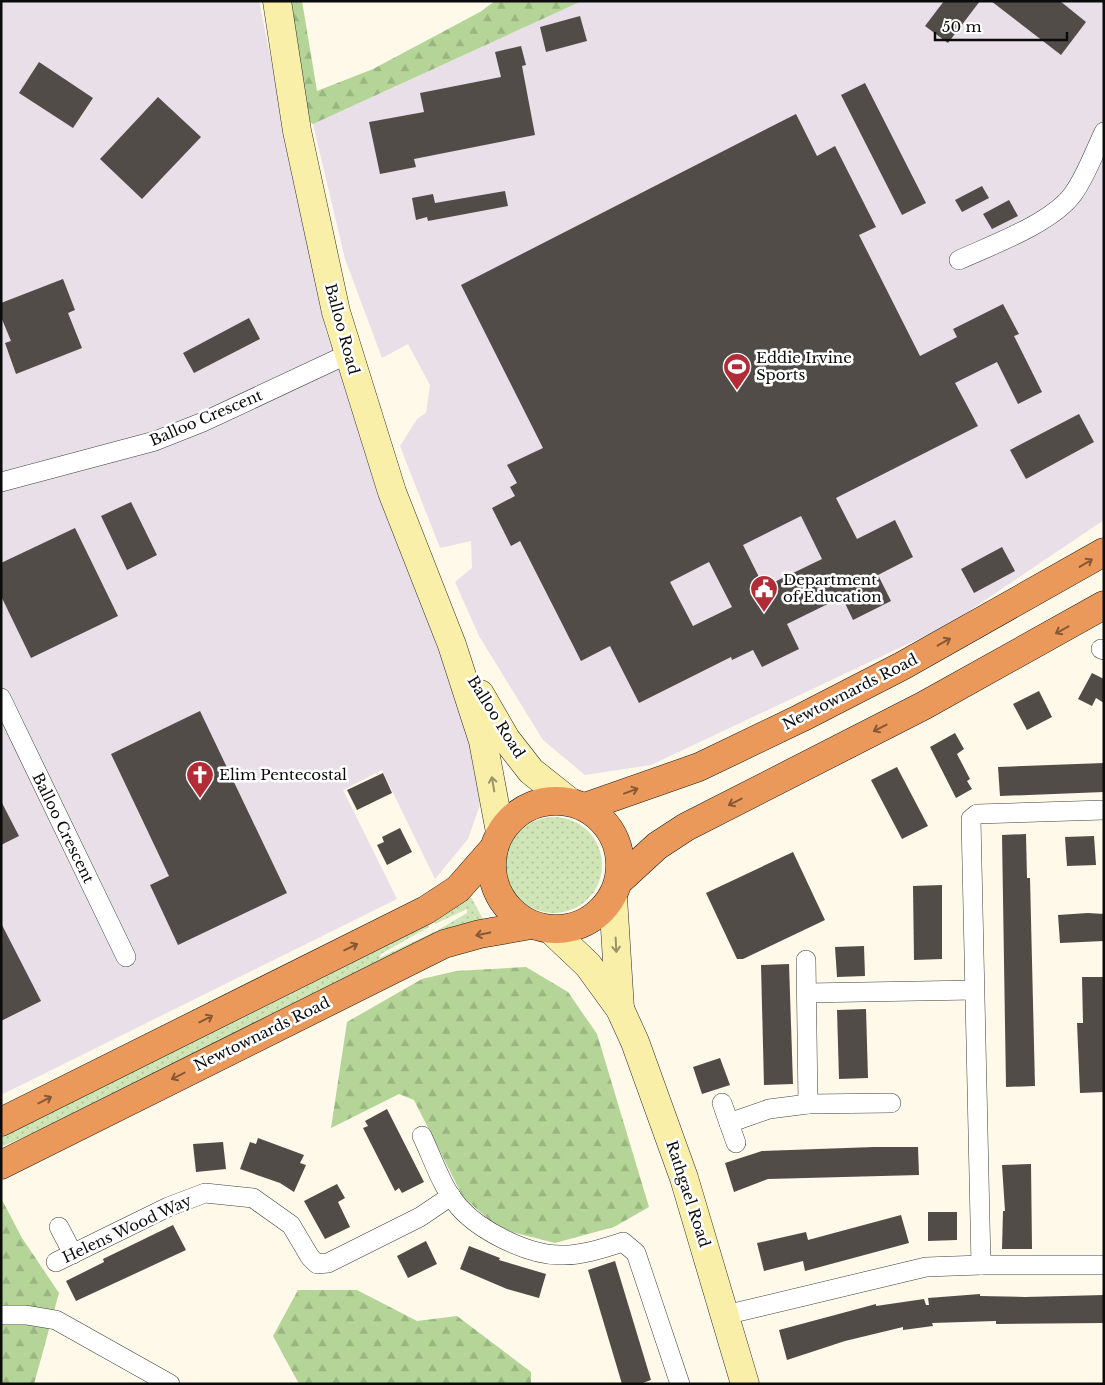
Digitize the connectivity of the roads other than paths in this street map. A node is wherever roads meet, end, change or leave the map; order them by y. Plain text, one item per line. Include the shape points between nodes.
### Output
1 (278, 1) edge
2 (1104, 132) edge
3 (960, 260) dead end
4 (348, 354) junction
5 (1, 482) edge
6 (1104, 552) edge
7 (1104, 605) edge
8 (452, 645) junction
9 (1, 698) edge
10 (578, 805) junction
11 (1104, 810) edge
12 (497, 840) junction
13 (616, 889) junction
14 (541, 928) junction
15 (126, 957) dead end
16 (806, 960) dead end
17 (974, 990) junction
18 (807, 994) junction
19 (620, 1009) junction
20 (892, 1103) dead end
21 (722, 1104) dead end
22 (808, 1104) junction
23 (1, 1122) edge
24 (729, 1123) junction
25 (422, 1136) dead end
26 (736, 1143) dead end
27 (31, 1150) junction
28 (1, 1159) edge
29 (1, 1165) edge
30 (451, 1196) junction
31 (59, 1227) dead end
32 (73, 1254) junction
33 (56, 1262) dead end
34 (981, 1265) junction
35 (1104, 1266) edge
36 (1, 1315) edge
37 (725, 1315) junction
38 (170, 1384) edge
39 (680, 1384) edge
40 (745, 1384) edge

1 - 4 street, Balloo Road via 297,131
2 - 3 street via 1072,196 1056,211
4 - 5 street, Balloo Crescent via 155,441
4 - 8 street, Balloo Road via 392,492
10 -> 6 highway, Newtownards Road via 699,767 902,666
7 -> 13 highway via 923,706 686,827 657,846
8 - 10 street, Balloo Road via 506,739 531,771
12 -> 8 street, Balloo Road via 483,741
9 - 15 street, Balloo Crescent
10 - 12 highway via 555,800 524,809 510,819
10 - 13 highway via 602,820 615,838 621,859
11 - 17 street via 977,814 971,819
12 - 14 highway via 491,866 494,885 502,902 515,915
23 -> 12 highway via 426,910 458,888
13 - 14 highway via 603,910 590,920 571,928
13 -> 19 street, Rathgael Road
14 - 19 street, Rathgael Road via 588,965
14 -> 27 highway, Newtownards Road via 480,934 444,944
16 - 18 street
17 - 18 street
17 - 34 street
18 - 22 street
19 - 37 street, Rathgael Road via 649,1077 684,1178
20 - 22 street
21 - 24 street
22 - 24 street via 769,1109
24 - 26 street
25 - 30 street
27 - 28 highway
27 - 29 highway, Newtownards Road
30 - 32 street, Helens Wood Way via 420,1217 328,1263 317,1264 290,1225 253,1198 205,1193 168,1207
30 - 39 street via 460,1208 497,1236 530,1250 560,1255 623,1242 636,1253
31 - 32 street
32 - 33 street, Helens Wood Way
34 - 35 street
34 - 37 street via 926,1267
36 - 38 street via 56,1320
37 - 40 street, Rathgael Road

